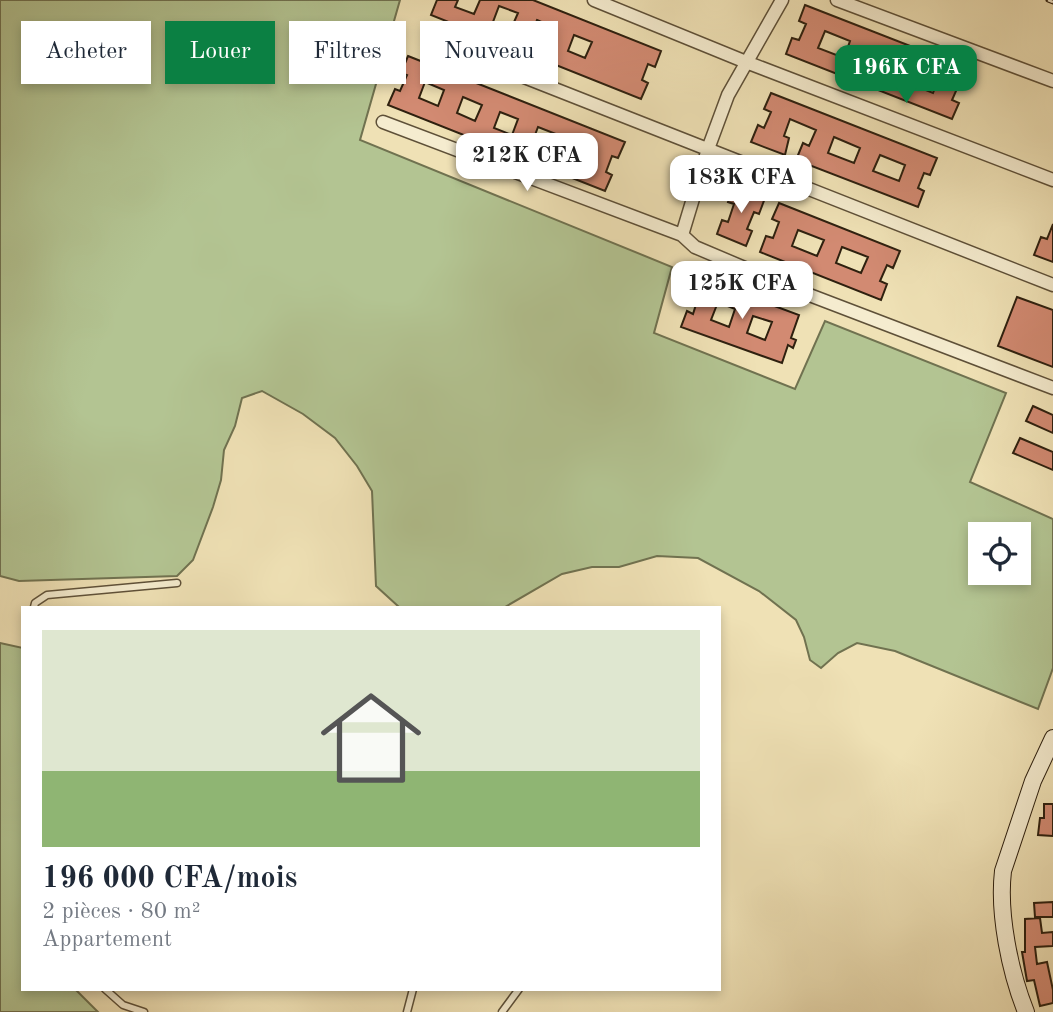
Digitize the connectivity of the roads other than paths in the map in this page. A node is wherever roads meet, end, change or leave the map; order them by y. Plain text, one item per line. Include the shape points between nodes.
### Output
1 (594, 0) edge
2 (782, 0) edge
3 (837, 0) edge
4 (746, 62) junction
5 (1053, 81) edge
6 (542, 84) edge
7 (383, 122) dead end
8 (708, 149) junction
9 (1053, 180) edge
10 (682, 235) junction
11 (1053, 285) edge
12 (1053, 388) edge
13 (177, 583) dead end
14 (34, 606) edge
15 (1053, 738) edge
16 (107, 991) edge
17 (412, 991) edge
18 (518, 991) edge
19 (144, 1012) edge
20 (407, 1012) edge
21 (502, 1012) edge
22 (1026, 1012) edge

1 - 4 street
2 - 4 street
3 - 5 street
4 - 8 street
4 - 9 street
6 - 8 street
7 - 10 street
8 - 10 street
8 - 11 street
10 - 12 street via 695,247 799,291
13 - 14 lane via 47,595
15 - 22 main road via 1032,781 1001,881 1008,946
16 - 19 lane via 123,1005
17 - 20 lane
18 - 21 lane

